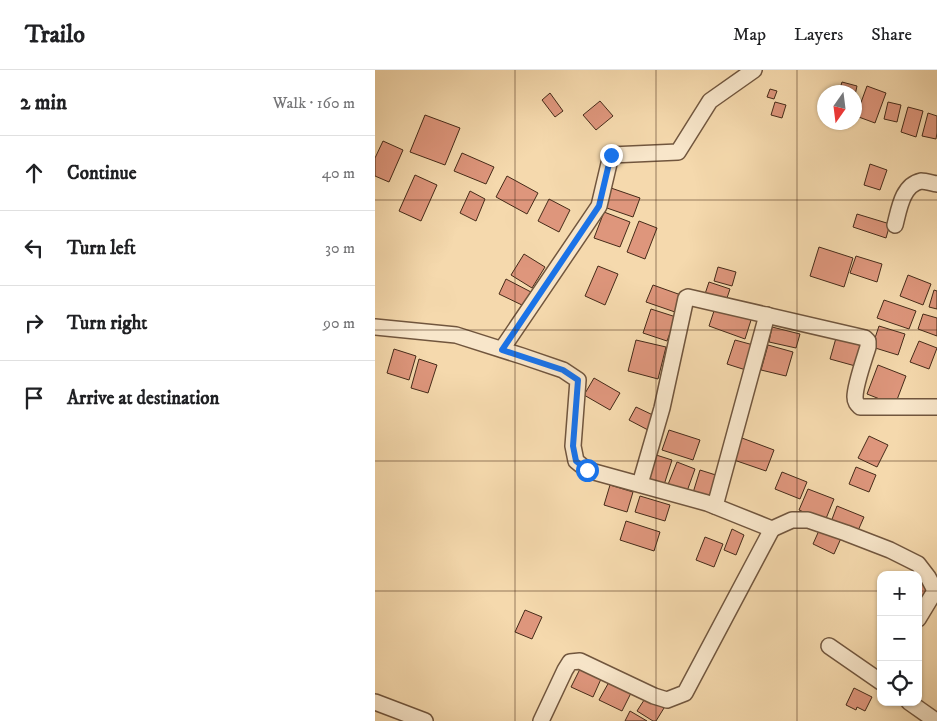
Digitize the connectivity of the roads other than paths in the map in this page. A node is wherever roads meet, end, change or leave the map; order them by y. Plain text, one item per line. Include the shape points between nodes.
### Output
1 (754, 70) edge
2 (937, 184) edge
3 (895, 225) dead end
4 (767, 315) junction
5 (375, 328) edge
6 (502, 350) junction
7 (937, 407) edge
8 (640, 484) junction
9 (715, 506) junction
10 (772, 529) junction
11 (936, 593) edge
12 (920, 616) edge
13 (829, 646) dead end
14 (877, 679) edge
15 (375, 702) edge
16 (915, 706) edge
17 (425, 721) edge
18 (541, 721) edge
19 (936, 721) edge

1 - 6 street via 710,101 678,152 611,155 599,206
2 - 3 street via 921,181 911,187 904,194
4 - 7 street via 865,338 868,347 855,398 861,407
4 - 8 street via 688,296 685,298 662,408
4 - 9 street
5 - 6 street via 456,335
6 - 8 street via 563,370 578,380 573,446 576,461 587,470
8 - 9 street
9 - 10 street
10 - 11 street via 792,520 808,520 847,533 917,564
10 - 18 street via 685,693 667,700 580,661 570,662
11 - 12 street
13 - 14 street
15 - 17 street
16 - 19 street

